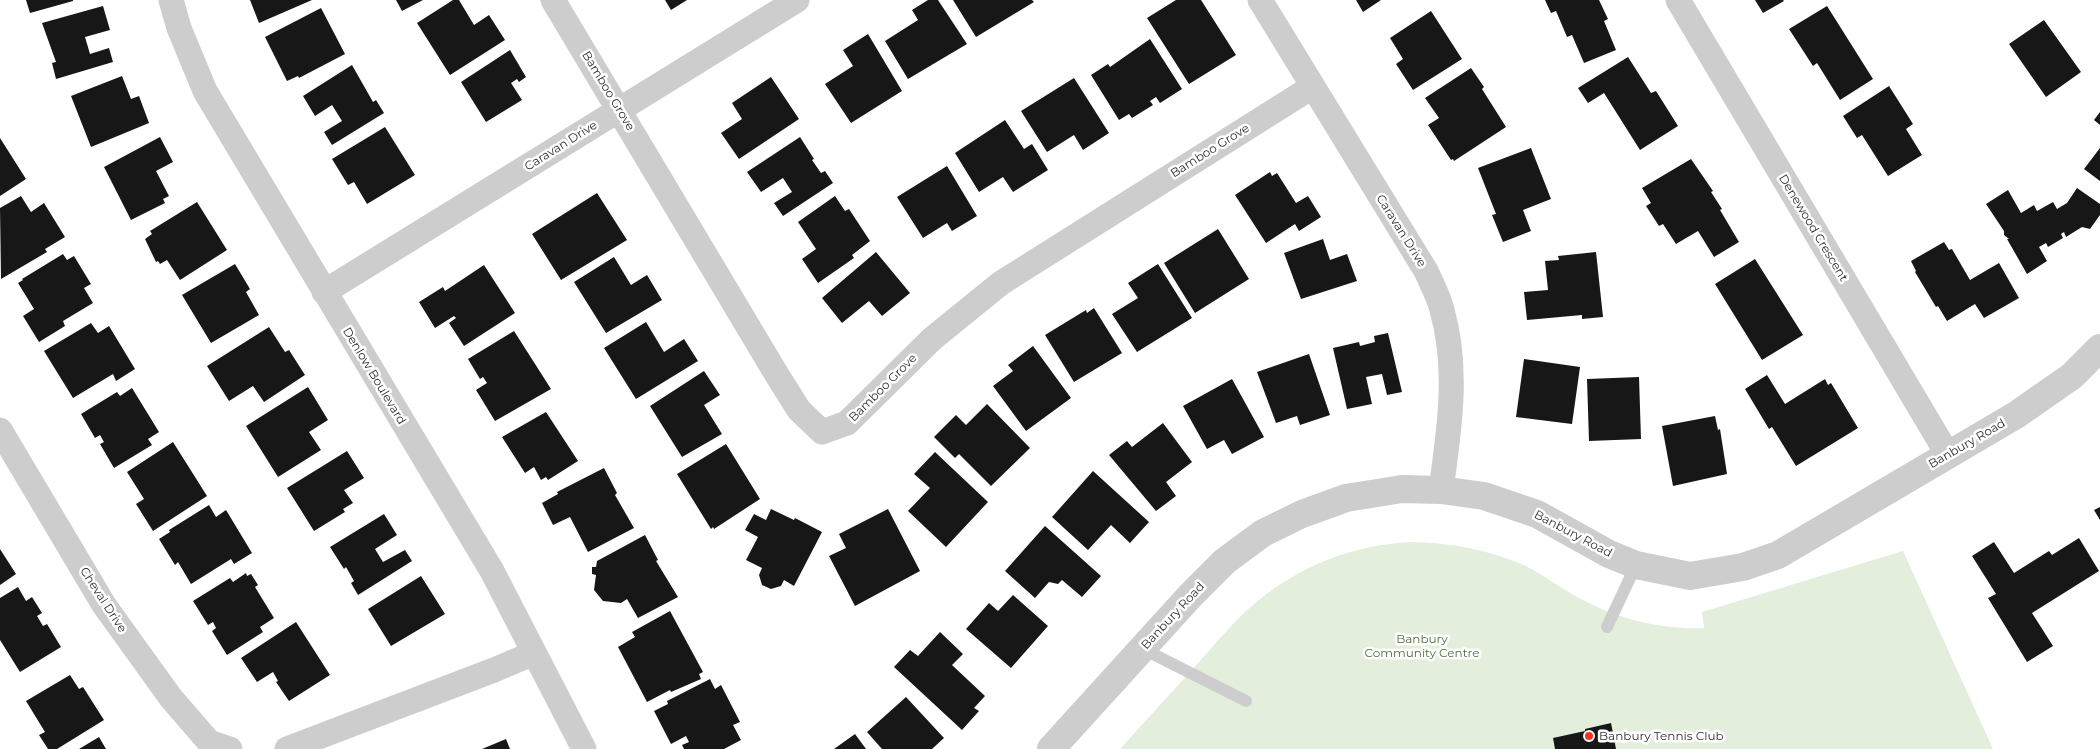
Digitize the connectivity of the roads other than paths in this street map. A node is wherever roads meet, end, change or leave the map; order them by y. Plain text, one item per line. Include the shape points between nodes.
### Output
1 (171, 0) edge
2 (553, 0) edge
3 (798, 0) edge
4 (1260, 0) edge
5 (1678, 0) edge
6 (1312, 87) junction
7 (619, 110) junction
8 (324, 292) junction
9 (2100, 348) edge
10 (0, 430) edge
11 (1948, 455) junction
12 (1441, 490) junction
13 (1636, 565) junction
14 (1607, 627) dead end
15 (1142, 649) junction
16 (534, 652) junction
17 (1246, 701) dead end
18 (230, 749) edge
19 (287, 749) edge
20 (584, 749) edge
21 (1051, 749) edge

1 - 8 street, Denlow Boulevard via 204,91
2 - 7 street, Bamboo Grove
3 - 7 street, Caravan Drive
4 - 6 street, Caravan Drive
5 - 11 street, Denewood Crescent
6 - 7 street, Bamboo Grove via 1000,283 932,339 847,423 822,432 799,410
6 - 12 street, Caravan Drive via 1426,271 1442,309 1450,349 1452,389
7 - 8 street, Caravan Drive
8 - 16 street, Denlow Boulevard via 492,571
9 - 11 street, Banbury Road via 2072,376
10 - 18 street, Cheval Drive via 104,605 165,690 209,742
11 - 13 street, Banbury Road via 1778,554 1742,567 1690,576
12 - 13 street, Banbury Road via 1484,496 1537,514 1609,554
12 - 15 street, Banbury Road via 1402,489 1346,498 1263,533 1225,561
13 - 14 lane
15 - 17 lane
15 - 21 street, Banbury Road
16 - 19 street
16 - 20 street, Denlow Boulevard

